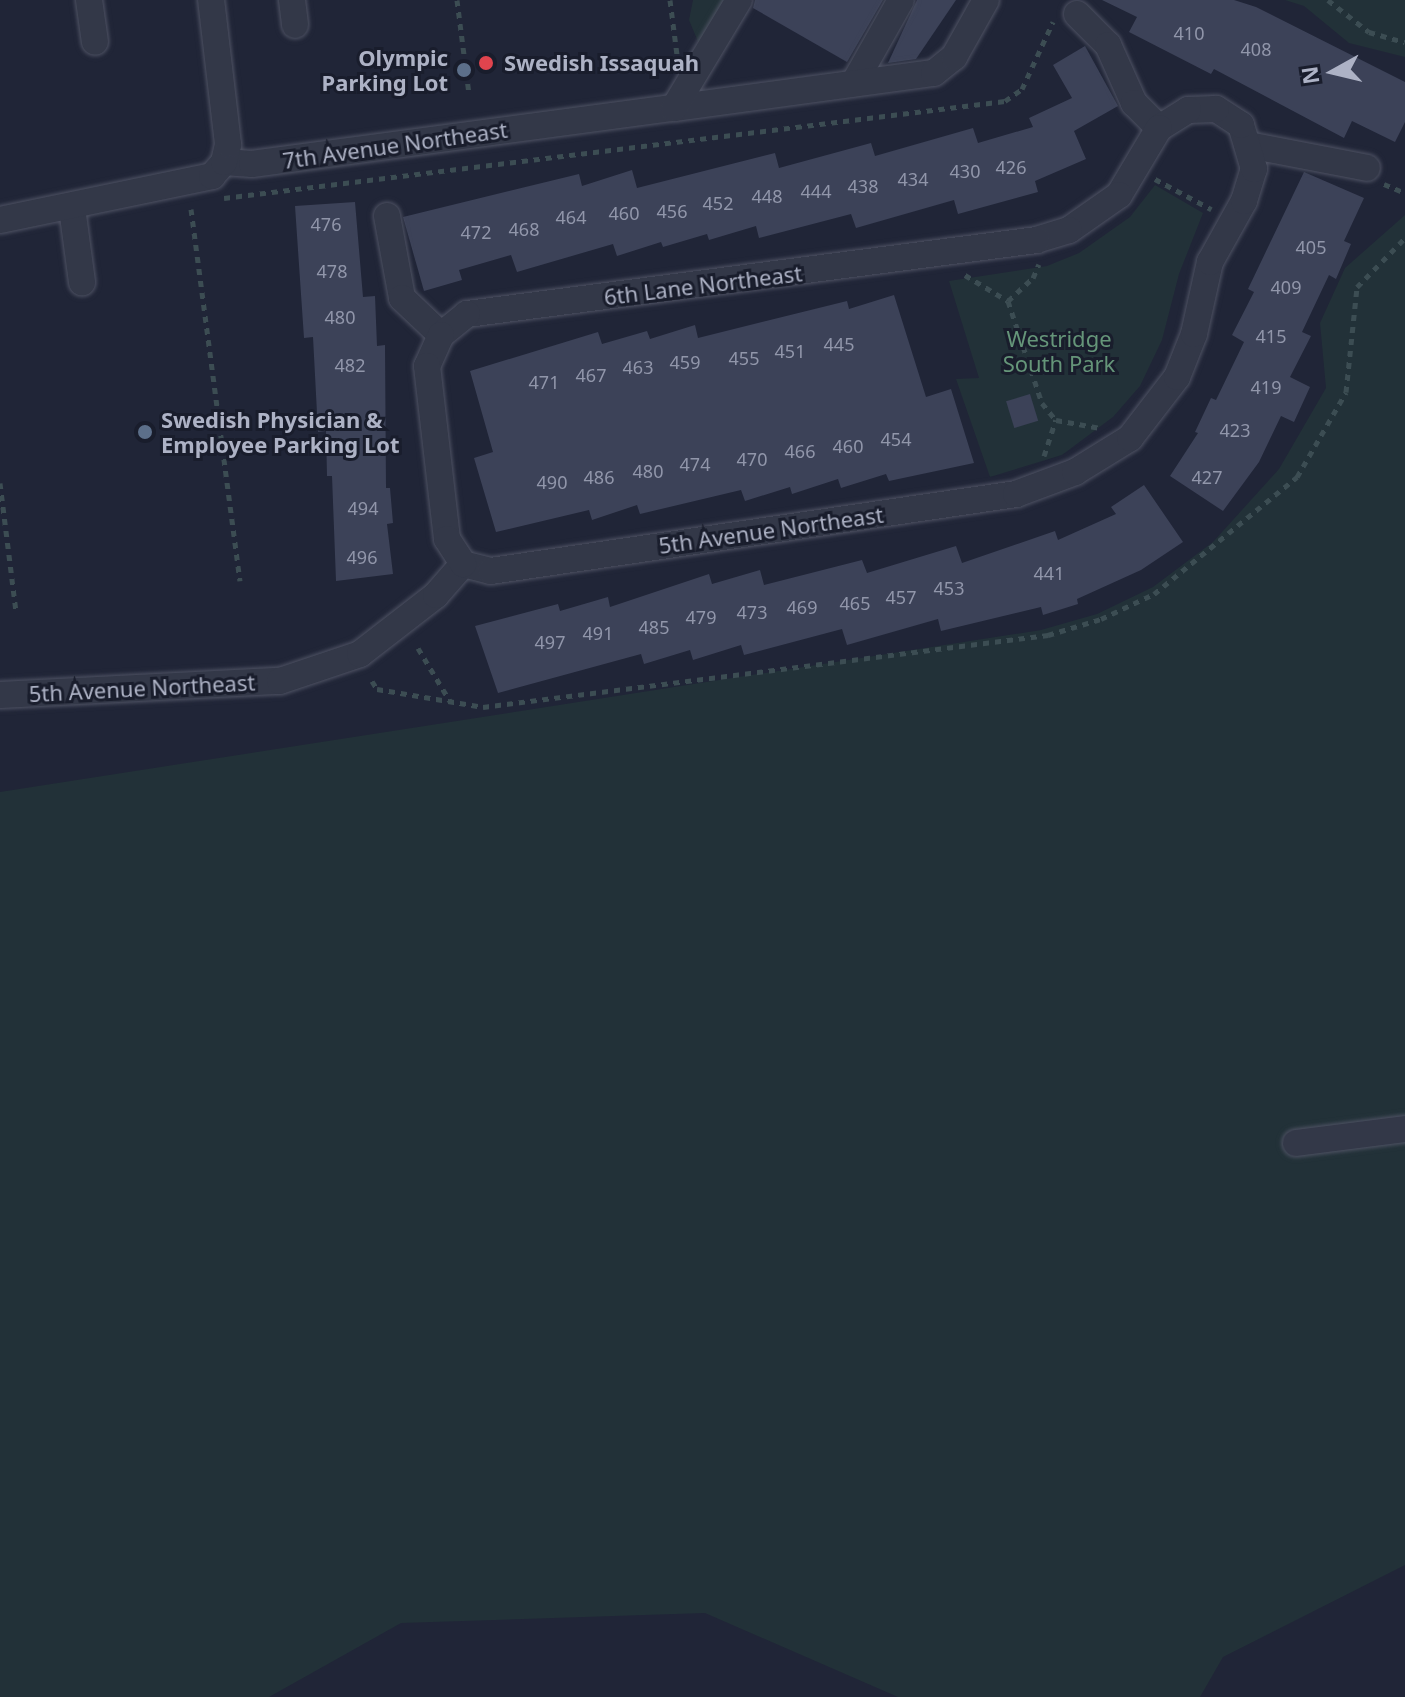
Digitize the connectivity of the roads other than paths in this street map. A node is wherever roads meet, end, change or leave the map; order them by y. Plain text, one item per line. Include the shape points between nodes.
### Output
1 (89, 0) edge
2 (211, 0) edge
3 (739, 0) edge
4 (901, 0) edge
5 (986, 0) edge
6 (1077, 14) dead end
7 (95, 42) dead end
8 (854, 83) junction
9 (674, 108) junction
10 (1159, 128) junction
11 (1248, 145) junction
12 (224, 162) junction
13 (1367, 168) dead end
14 (72, 208) junction
15 (387, 216) dead end
16 (0, 220) edge
17 (82, 282) dead end
18 (441, 335) junction
19 (463, 564) junction
20 (0, 695) edge
21 (1405, 1129) edge
22 (1296, 1143) dead end

1 - 7 street
2 - 12 street via 227,127
3 - 9 street
4 - 8 street
5 - 8 street, 7th Avenue Northeast via 944,68
6 - 10 street via 1108,45 1134,103
8 - 9 street, 7th Avenue Northeast
9 - 12 street, 7th Avenue Northeast via 252,164
10 - 11 street via 1188,110 1216,109 1241,125
10 - 18 street, 6th Lane Northeast via 1119,195 1069,230 1037,240 467,314
11 - 13 street
11 - 19 street, 5th Avenue Northeast via 1254,169 1244,201 1210,262 1194,334 1177,377 1130,438 1075,472 1001,496 491,571
12 - 14 street via 212,176 187,184
14 - 16 street
14 - 17 street
15 - 18 street via 402,298
18 - 19 street via 427,366 447,539
19 - 20 street, 5th Avenue Northeast via 436,595 360,654 314,672 244,684
21 - 22 street

